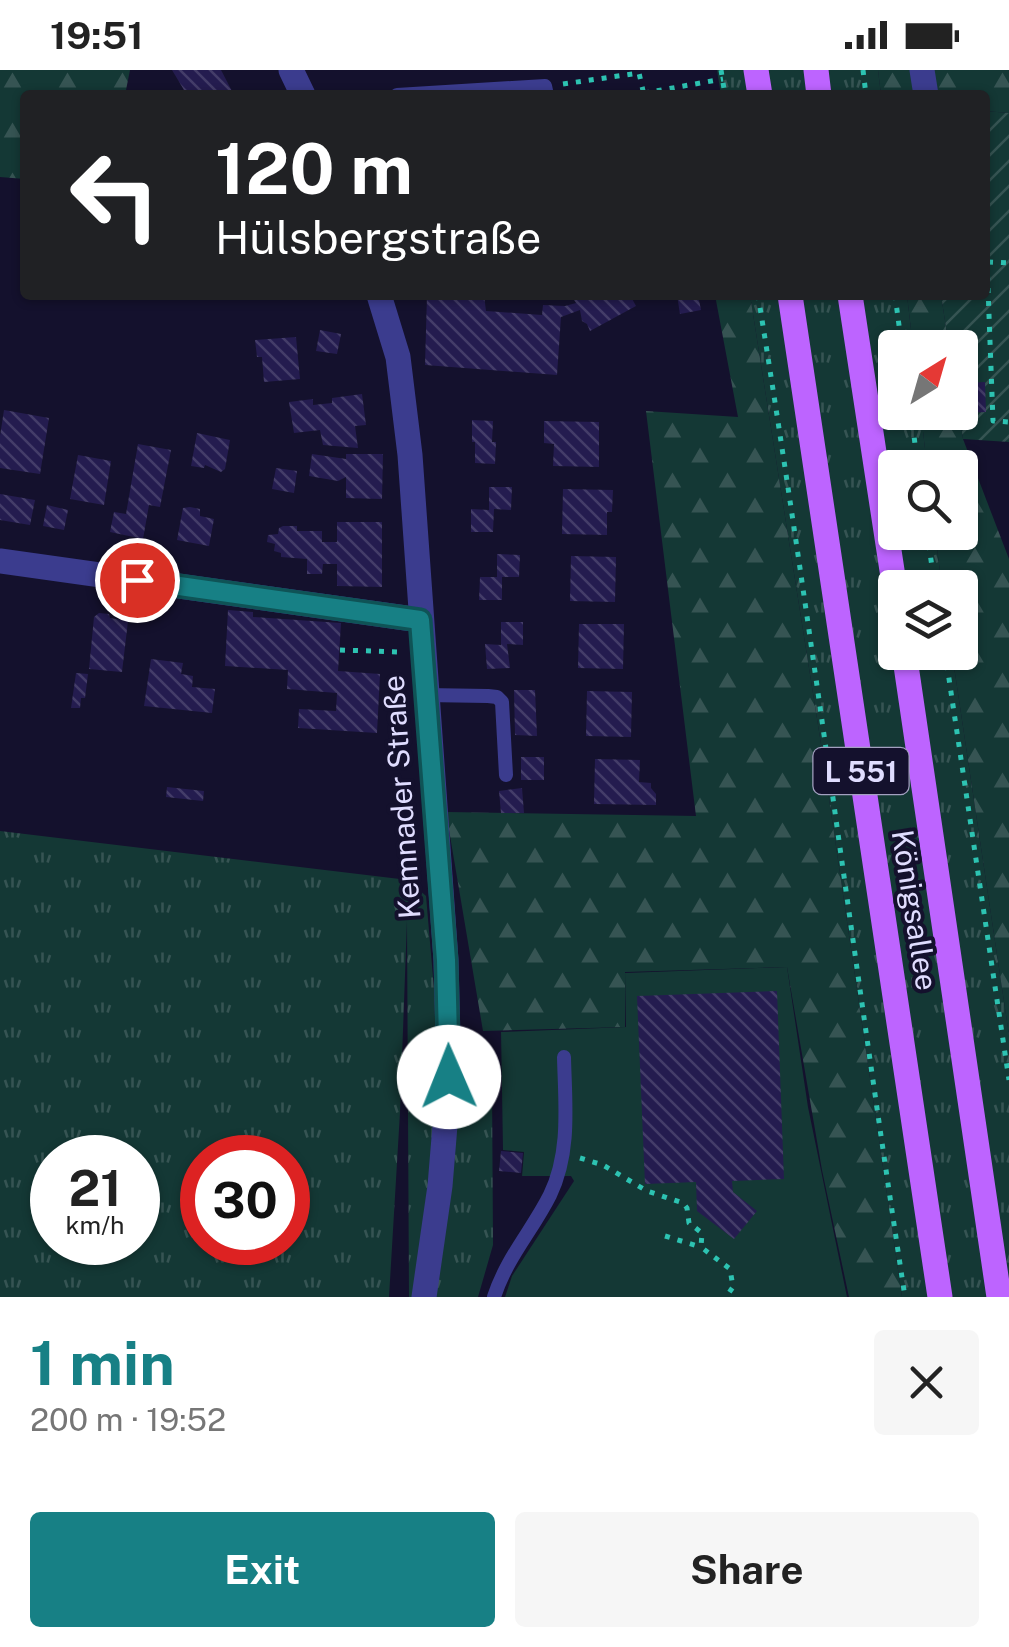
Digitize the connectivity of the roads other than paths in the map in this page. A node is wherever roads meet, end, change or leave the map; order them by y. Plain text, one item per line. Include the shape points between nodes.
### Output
1 (381, 300) edge
2 (791, 300) edge
3 (851, 300) edge
4 (0, 561) edge
5 (892, 570) edge
6 (420, 620) junction
7 (907, 670) edge
8 (426, 694) junction
9 (506, 775) dead end
10 (564, 1056) dead end
11 (424, 1297) edge
12 (494, 1297) edge
13 (940, 1297) edge
14 (999, 1297) edge

1 - 6 street, Kemnader Straße via 398,358
2 - 13 main road, Königsallee / L 551
3 - 5 main road
4 - 6 street
6 - 8 street, Kemnader Straße
7 - 14 main road, Königsallee / L 551
8 - 9 lane via 502,702
8 - 11 street, Kemnader Straße via 449,1077
10 - 12 lane via 566,1141 551,1193 502,1272

